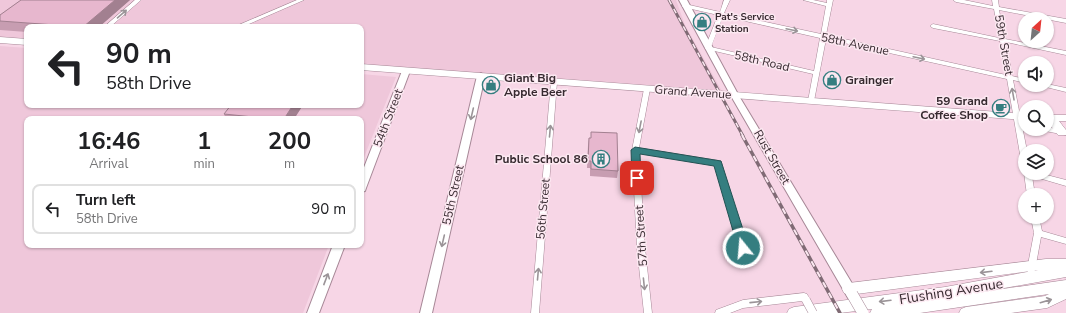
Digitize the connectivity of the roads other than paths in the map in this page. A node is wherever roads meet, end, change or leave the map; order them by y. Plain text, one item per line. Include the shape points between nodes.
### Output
1 (138, 0) edge
2 (301, 0) edge
3 (727, 0) edge
4 (806, 0) edge
5 (956, 0) edge
6 (995, 0) edge
7 (830, 2) edge
8 (684, 3) edge
9 (997, 8) junction
10 (721, 14) junction
11 (1066, 21) edge
12 (110, 24) edge
13 (244, 24) edge
14 (933, 26) dead end
15 (823, 37) junction
16 (0, 40) edge
17 (1003, 40) junction
18 (24, 42) edge
19 (708, 48) junction
20 (1066, 53) edge
21 (364, 67) edge
22 (406, 71) junction
23 (816, 73) junction
24 (481, 76) junction
25 (1010, 78) junction
26 (1018, 80) edge
27 (554, 82) junction
28 (1054, 87) edge
29 (647, 89) junction
30 (1066, 90) edge
31 (736, 96) junction
32 (811, 101) junction
33 (1018, 105) edge
34 (1054, 118) edge
35 (1066, 118) edge
36 (1018, 119) edge
37 (1054, 123) edge
38 (1054, 130) edge
39 (1064, 132) edge
40 (635, 150) junction
41 (364, 180) edge
42 (1054, 180) edge
43 (1066, 183) edge
44 (1036, 224) edge
45 (1038, 233) junction
46 (1066, 241) edge
47 (338, 248) edge
48 (743, 248) dead end
49 (1066, 264) edge
50 (1066, 271) edge
51 (1031, 272) junction
52 (1066, 286) edge
53 (851, 292) junction
54 (1066, 292) edge
55 (1029, 308) edge
56 (995, 311) edge
57 (313, 313) edge
58 (426, 313) edge
59 (535, 313) edge
60 (648, 313) edge
61 (718, 313) edge
62 (794, 313) edge
63 (813, 313) edge
64 (863, 313) edge
65 (876, 313) edge
66 (966, 313) edge

12 -> 1 street
2 - 13 street
3 - 10 street
4 - 7 street
5 - 9 street
6 - 9 street, 59th Street
7 - 15 street
8 - 10 street, 58th Avenue
8 - 19 main road, Rust Street
9 - 11 street
9 - 17 street, 59th Street
10 -> 15 street, 58th Avenue
10 - 19 street
14 - 17 street
15 - 23 street
15 -> 25 street, 58th Avenue
16 - 18 main road
17 - 20 street
17 - 25 street, 59th Street
19 - 23 street, 58th Road
19 - 31 main road, Rust Street
21 - 22 main road, Grand Avenue
22 - 24 main road, Grand Avenue
22 - 41 main road, 54th Street
23 - 32 street
24 - 27 main road, Grand Avenue
24 -> 58 main road, 55th Street
25 - 26 street, 58th Avenue
33 -> 25 street, 59th Street
27 - 29 main road, Grand Avenue
59 -> 27 street, 56th Street
28 - 30 street
29 - 31 main road, Grand Avenue
29 -> 40 street, 57th Street
31 - 32 main road, Grand Avenue
31 - 53 main road, Rust Street
32 - 36 main road, Grand Avenue
34 - 35 main road
37 - 39 main road
38 - 39 street
40 - 48 street via 718,163
40 -> 60 street, 57th Street
42 - 43 street
44 - 45 street
45 - 46 street
45 - 51 street
57 -> 47 main road
49 - 51 main road via 1054,264
50 - 51 main road, Flushing Avenue
51 -> 53 main road
51 -> 62 main road, Flushing Avenue via 945,293
52 - 65 main road, Flushing Avenue
53 - 64 main road, Rust Street, bridge
55 -> 54 main road
55 - 56 main road
56 - 66 main road
61 -> 63 street, bridge via 743,304 804,297

